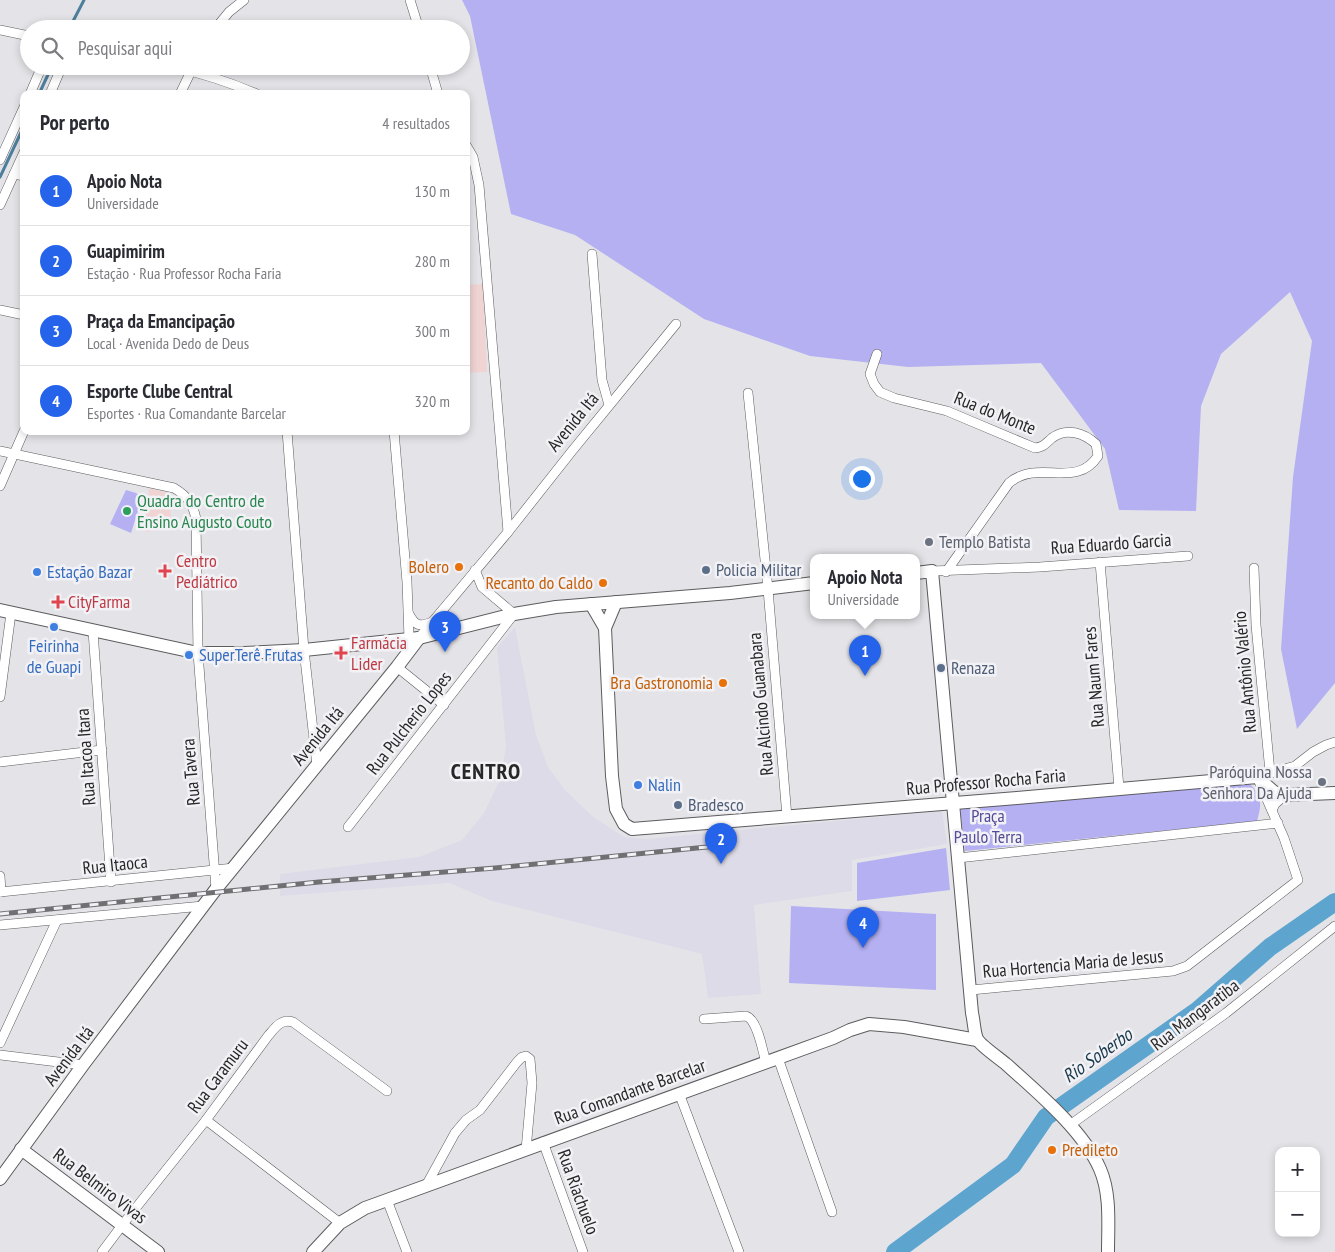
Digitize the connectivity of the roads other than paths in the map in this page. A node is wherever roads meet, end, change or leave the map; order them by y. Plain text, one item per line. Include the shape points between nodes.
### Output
1 (244, 0) edge
2 (410, 0) edge
3 (222, 20) edge
4 (416, 20) edge
5 (0, 30) edge
6 (20, 34) edge
7 (38, 75) edge
8 (58, 75) edge
9 (189, 75) edge
10 (210, 75) edge
11 (433, 75) edge
12 (32, 90) edge
13 (52, 90) edge
14 (182, 90) edge
15 (248, 90) edge
16 (437, 90) edge
17 (20, 116) edge
18 (470, 152) edge
19 (0, 160) edge
20 (20, 161) edge
21 (14, 174) junction
22 (20, 175) edge
23 (0, 205) edge
24 (592, 254) dead end
25 (0, 310) edge
26 (20, 314) edge
27 (676, 324) dead end
28 (877, 354) dead end
29 (748, 393) dead end
30 (609, 405) junction
31 (22, 435) edge
32 (287, 435) edge
33 (394, 435) edge
34 (0, 451) edge
35 (14, 454) junction
36 (0, 486) edge
37 (508, 532) junction
38 (1188, 556) dead end
39 (1100, 562) junction
40 (1254, 568) dead end
41 (475, 570) junction
42 (932, 571) junction
43 (920, 572) edge
44 (946, 572) junction
45 (810, 584) edge
46 (462, 585) junction
47 (482, 587) junction
48 (768, 589) junction
49 (616, 602) junction
50 (591, 604) junction
51 (6, 612) edge
52 (409, 614) junction
53 (514, 614) junction
54 (432, 622) junction
55 (605, 628) junction
56 (93, 631) junction
57 (414, 638) junction
58 (304, 650) junction
59 (198, 653) junction
60 (397, 667) junction
61 (0, 697) edge
62 (444, 705) junction
63 (1335, 742) edge
64 (102, 750) junction
65 (0, 762) edge
66 (316, 766) junction
67 (1270, 772) junction
68 (1257, 777) junction
69 (1119, 788) junction
70 (1335, 793) edge
71 (1285, 795) junction
72 (954, 803) junction
73 (1272, 810) junction
74 (787, 817) junction
75 (1278, 823) junction
76 (348, 828) dead end
77 (958, 858) junction
78 (234, 868) junction
79 (216, 870) junction
80 (0, 876) edge
81 (111, 882) junction
82 (216, 889) junction
83 (0, 892) edge
84 (203, 906) junction
85 (56, 920) junction
86 (0, 925) edge
87 (1335, 926) edge
88 (971, 990) junction
89 (704, 1019) dead end
90 (977, 1040) junction
91 (0, 1043) edge
92 (0, 1054) edge
93 (772, 1060) junction
94 (83, 1065) junction
95 (387, 1091) dead end
96 (679, 1093) junction
97 (206, 1120) junction
98 (1065, 1121) junction
99 (543, 1142) junction
100 (21, 1149) junction
101 (526, 1150) junction
102 (0, 1179) edge
103 (427, 1184) junction
104 (387, 1200) junction
105 (832, 1212) dead end
106 (340, 1223) junction
107 (123, 1224) junction
108 (316, 1250) edge
109 (102, 1252) edge
110 (158, 1252) edge
111 (407, 1252) edge
112 (583, 1252) edge
113 (739, 1252) edge
114 (1108, 1252) edge

1 - 3 street
2 - 4 street
5 - 6 street
7 - 12 street
8 - 13 street
9 - 14 street
10 - 15 street
11 - 16 street
17 - 19 street
18 - 37 street via 479,184
20 - 21 street
21 - 22 street
21 - 23 street
24 - 30 street via 602,380
25 - 26 street
27 - 30 street, Avenida Itá
28 - 44 street, Rua do Monte via 870,374 880,392 894,398 947,411 1035,448 1068,432 1088,437 1096,444 1098,456 1084,470 1028,473 1016,477
29 - 48 street, Rua Alcindo Guanabara
30 - 37 street, Avenida Itá
31 - 35 street
32 - 58 street
33 - 52 street
34 - 35 street, Rua Tavera
35 - 36 street
35 - 59 street, Rua Tavera via 174,488 186,497 196,519
37 - 41 street, Avenida Itá
38 - 39 street, Rua Eduardo Garcia
39 - 44 street, Rua Eduardo Garcia
39 - 69 street, Rua Naum Fares
40 - 67 street, Rua Antônio Valério
41 - 46 street, Avenida Itá
41 - 47 street
42 - 43 main road, Rua Eduardo Garcia
42 - 44 street, Rua Eduardo Garcia
42 - 72 main road
45 - 48 main road
46 - 47 street
46 - 54 street, Avenida Itá
47 - 53 street
48 - 49 main road
48 - 74 street, Rua Alcindo Guanabara
49 - 50 main road
49 - 55 main road
50 - 53 main road
50 - 55 main road
51 - 56 main road
51 - 61 street
52 - 54 street via 418,625
52 - 57 street
53 - 57 main road
53 - 62 street, Rua Pulcherio Lopes
54 - 57 street, Avenida Itá
55 - 74 main road, Rua Professor Rocha Faria via 614,798 624,824 632,829
56 - 59 main road
56 - 64 street, Rua Itacoa Itara
57 - 58 main road
57 - 60 main road, Avenida Itá
58 - 59 main road
58 - 66 street
59 - 79 street, Rua Tavera
60 - 62 street
60 - 66 main road, Avenida Itá
62 - 76 street, Rua Pulcherio Lopes
63 - 67 street, Rua Professor Rocha Faria via 1313,752 1295,766
64 - 65 street
64 - 81 street, Rua Itacoa Itara
66 - 78 main road, Avenida Itá
67 - 68 street, Rua Professor Rocha Faria
68 - 69 main road, Rua Professor Rocha Faria
68 - 71 main road via 1274,792
68 - 73 street
69 - 72 main road, Rua Professor Rocha Faria
70 - 71 main road
71 - 73 street
72 - 74 main road, Rua Professor Rocha Faria
72 - 77 main road
73 - 75 street
75 - 77 street
75 - 88 street, Rua Hortencia Maria de Jesus via 1298,880 1187,966 1174,971
77 - 88 main road
78 - 79 street, Rua Itaoca
78 - 82 main road, Avenida Itá
79 - 81 street, Rua Itaoca
79 - 82 street, Rua Tavera
80 - 83 street
81 - 83 street, Rua Itaoca
82 - 84 main road, Avenida Itá
84 - 85 street
84 - 94 main road, Avenida Itá
85 - 86 street
85 - 91 street
87 - 98 street, Rua Mangaratiba via 1226,1013
88 - 90 main road
89 - 93 street via 750,1017
90 - 93 main road, Rua Comandante Barcelar via 869,1024
90 - 98 main road
92 - 94 street
93 - 96 main road, Rua Comandante Barcelar
93 - 105 street
94 - 100 main road, Avenida Itá
95 - 97 street, Rua Caramuru via 290,1020 278,1025 268,1036
96 - 99 main road, Rua Comandante Barcelar
96 - 113 street
97 - 106 street
97 - 107 street, Rua Caramuru
98 - 114 main road via 1100,1169 1107,1202
99 - 101 main road, Rua Comandante Barcelar
99 - 112 street, Rua Riachuelo
100 - 102 main road, Avenida Itá
100 - 107 main road, Rua Belmiro Vivas
101 - 103 main road, Rua Comandante Barcelar
101 - 103 street via 532,1083 530,1060 526,1056 517,1062 480,1110 455,1134
103 - 104 main road, Rua Comandante Barcelar
104 - 106 main road, Rua Comandante Barcelar
104 - 111 street
106 - 108 main road, Rua Comandante Barcelar
107 - 109 street, Rua Caramuru
107 - 110 main road, Rua Belmiro Vivas

